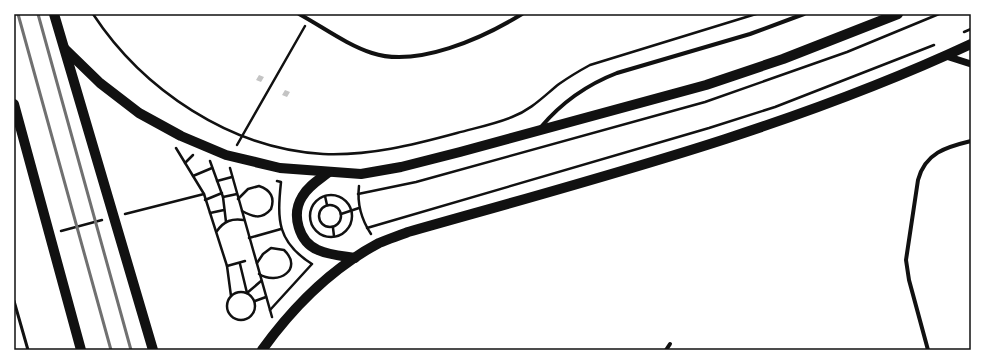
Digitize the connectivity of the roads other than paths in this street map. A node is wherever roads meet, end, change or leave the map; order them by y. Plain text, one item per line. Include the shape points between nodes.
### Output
1 (54, 14) edge
2 (299, 14) edge
3 (522, 14) edge
4 (804, 14) edge
5 (898, 14) edge
6 (971, 44) edge
7 (65, 49) junction
8 (946, 56) junction
9 (971, 64) edge
10 (14, 104) edge
11 (536, 132) junction
12 (971, 141) edge
13 (329, 172) junction
14 (355, 258) junction
15 (14, 301) edge
16 (670, 344) dead end
17 (28, 350) edge
18 (81, 350) edge
19 (153, 350) edge
20 (262, 350) edge
21 (666, 350) edge
22 (928, 350) edge

1 - 7 main road
2 - 3 street via 371,53 398,58 425,54 456,45 493,30
4 - 11 street via 750,34 597,81 563,104
5 - 11 main road via 783,60 706,85
6 - 8 main road
7 - 13 main road via 100,83 138,112 181,136 228,155 280,168
7 - 19 main road
8 - 9 street
8 - 14 main road via 847,97 746,134 408,232 380,243
10 - 18 main road
11 - 13 main road via 402,167 361,174
12 - 22 street via 948,147 932,156 920,171 918,180 906,260
13 - 14 main road via 301,197 297,212 298,227 306,241 318,250
14 - 20 main road via 305,299
15 - 17 lane
16 - 21 street

